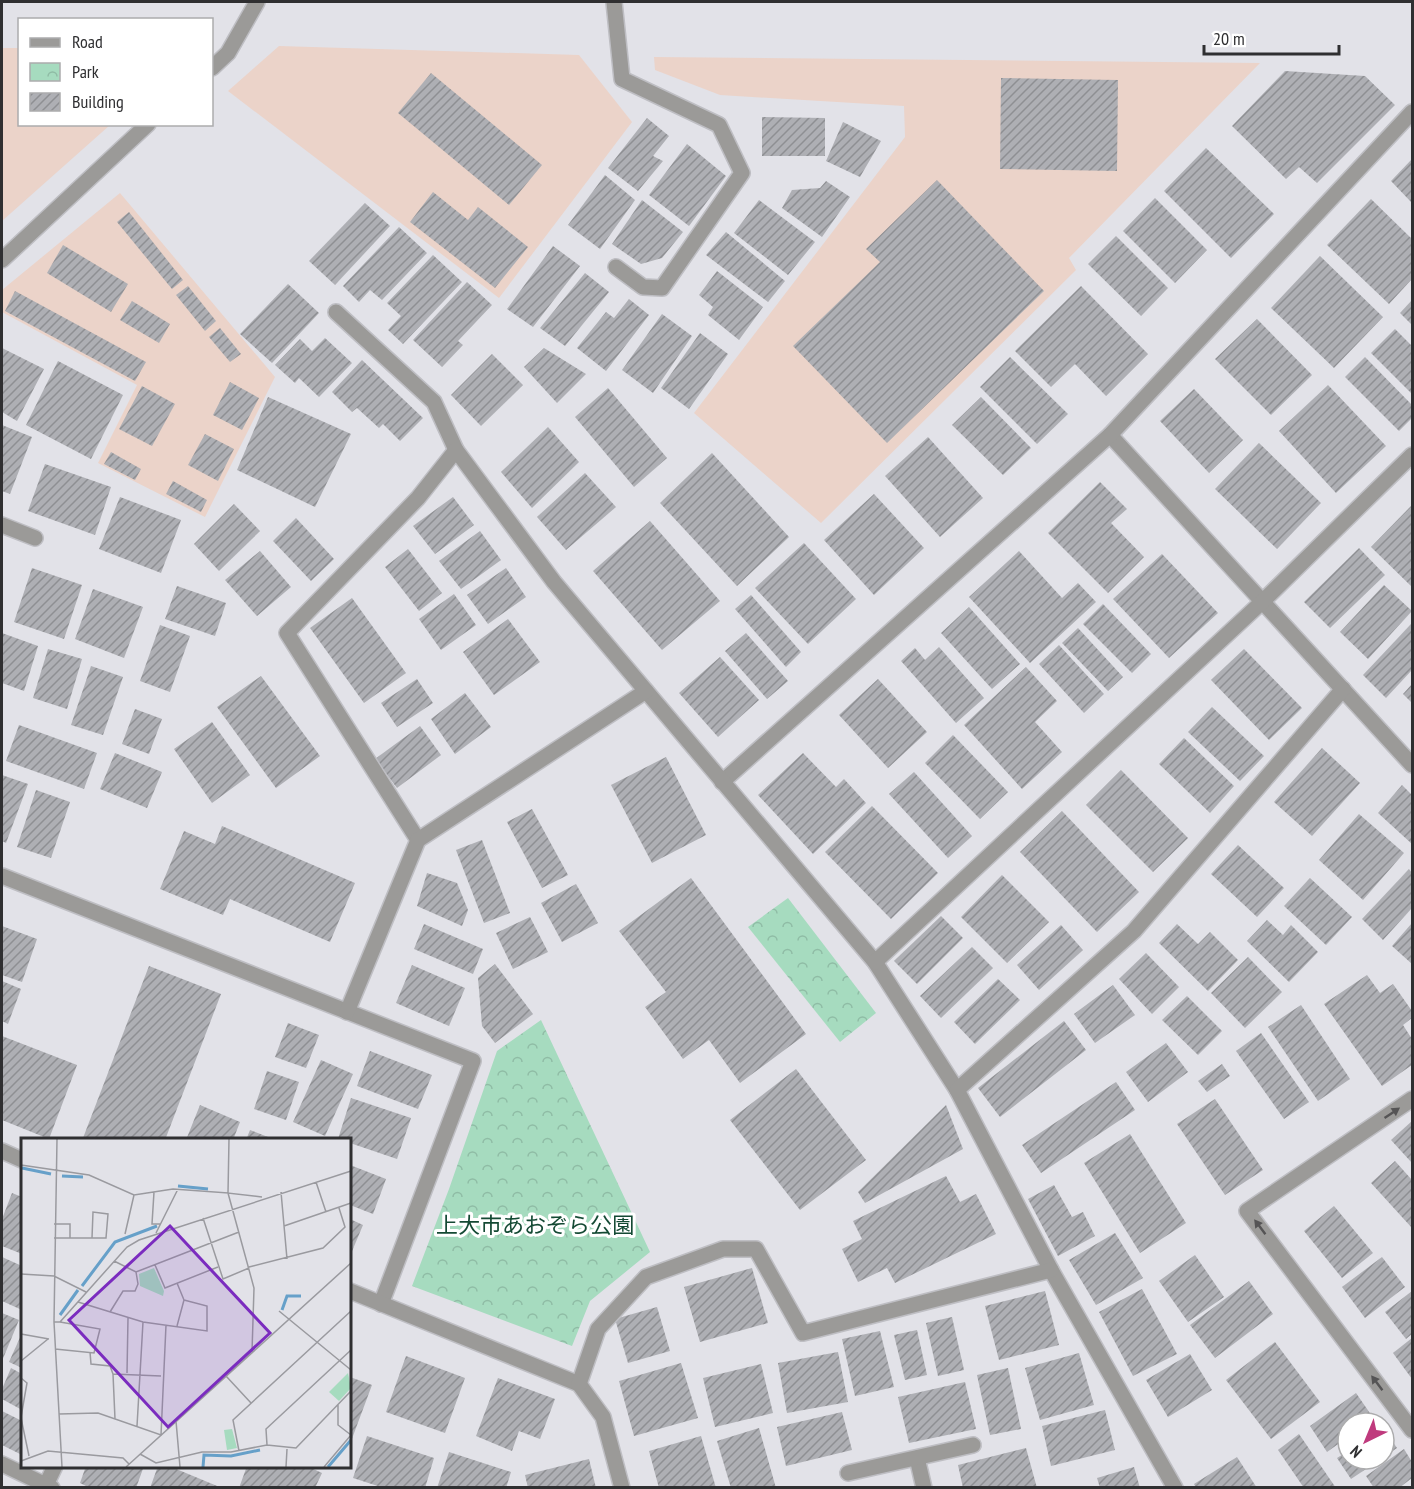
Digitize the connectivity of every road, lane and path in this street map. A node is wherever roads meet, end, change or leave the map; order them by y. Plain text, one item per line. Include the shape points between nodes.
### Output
1 (257, 2) edge
2 (614, 2) edge
3 (213, 67) edge
4 (1413, 112) edge
5 (146, 126) edge
6 (2, 260) edge
7 (616, 267) dead end
8 (336, 312) dead end
9 (1110, 435) junction
10 (456, 450) junction
11 (1413, 455) edge
12 (2, 525) edge
13 (35, 538) dead end
14 (1263, 601) junction
15 (1343, 689) junction
16 (646, 691) junction
17 (1413, 765) edge
18 (722, 782) junction
19 (418, 840) junction
20 (2, 876) edge
21 (875, 962) junction
22 (347, 1012) junction
23 (957, 1090) junction
24 (1413, 1099) edge
25 (2, 1151) edge
26 (21, 1160) edge
27 (1051, 1270) junction
28 (351, 1291) edge
29 (381, 1304) junction
30 (579, 1384) junction
31 (1413, 1430) edge
32 (973, 1444) dead end
33 (917, 1458) junction
34 (2, 1464) edge
35 (55, 1468) edge
36 (848, 1473) dead end
37 (49, 1486) edge
38 (622, 1488) edge
39 (924, 1488) edge
40 (1175, 1488) edge

1 - 3 street via 228,53
2 - 7 street via 622,80 719,125 741,173 662,288 643,287
4 - 9 street
5 - 6 street
8 - 10 street via 434,402
9 - 14 street
9 - 18 street
10 - 16 street via 554,582
10 - 19 street via 418,498 287,633
11 - 14 street
12 - 13 street
14 - 15 street
14 - 21 street
15 - 17 street
15 - 23 street via 1134,931
16 - 18 street
16 - 19 street
18 - 21 street
19 - 22 street
20 - 22 street
21 - 23 street
22 - 29 street via 472,1061
23 - 27 street
31 -> 24 street via 1247,1211
25 - 26 street
27 - 30 street via 803,1333 756,1249 723,1249 646,1277 598,1329
27 - 40 street
28 - 29 street
29 - 30 street
30 - 38 street via 603,1417
32 - 33 street
33 - 36 street
33 - 39 street
34 - 37 street
35 - 37 street

